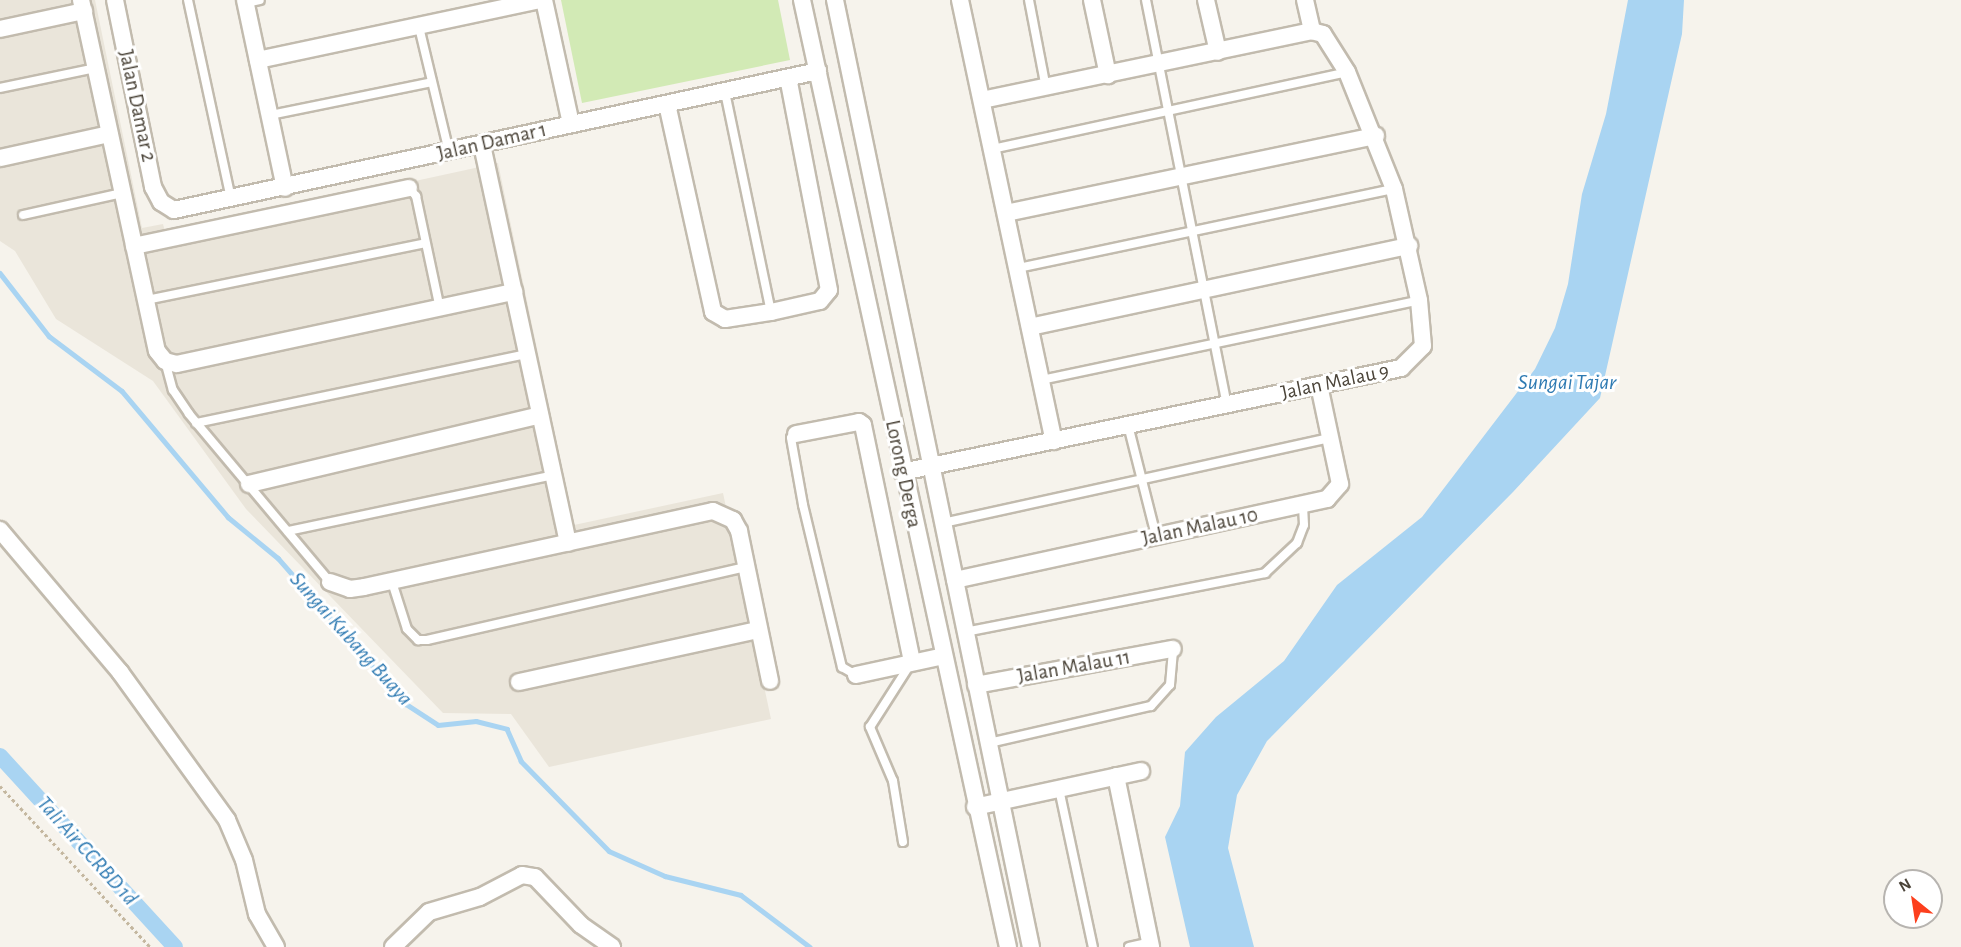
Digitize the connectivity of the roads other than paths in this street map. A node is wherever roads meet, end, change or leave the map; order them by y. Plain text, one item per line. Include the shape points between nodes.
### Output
1 (115, 0) edge
2 (188, 0) edge
3 (543, 0) edge
4 (802, 0) edge
5 (835, 0) edge
6 (960, 0) edge
7 (1029, 0) edge
8 (1092, 0) edge
9 (1146, 0) edge
10 (1206, 0) edge
11 (1305, 0) edge
12 (250, 1) edge
13 (82, 5) edge
14 (418, 27) junction
15 (0, 29) edge
16 (1312, 31) junction
17 (1218, 52) junction
18 (258, 60) junction
19 (1158, 65) junction
20 (97, 68) junction
21 (818, 71) junction
22 (1347, 72) junction
23 (1108, 75) junction
24 (788, 78) junction
25 (432, 82) junction
26 (0, 88) edge
27 (1046, 88) junction
28 (725, 92) junction
29 (982, 100) junction
30 (667, 104) junction
31 (1167, 111) junction
32 (270, 115) junction
33 (571, 124) junction
34 (109, 134) junction
35 (1376, 136) junction
36 (482, 145) junction
37 (992, 149) junction
38 (449, 152) junction
39 (0, 158) edge
40 (1179, 177) junction
41 (285, 188) junction
42 (409, 188) joint
43 (1394, 189) junction
44 (122, 193) junction
45 (231, 200) junction
46 (166, 207) joint
47 (1006, 213) junction
48 (22, 215) dead end
49 (1191, 231) junction
50 (425, 243) junction
51 (134, 246) junction
52 (1409, 246) junction
53 (1018, 268) junction
54 (1204, 290) junction
55 (513, 292) junction
56 (146, 300) junction
57 (1419, 300) junction
58 (440, 309) junction
59 (771, 312) junction
60 (1030, 327) junction
61 (1215, 343) junction
62 (527, 354) junction
63 (165, 361) junction
64 (1041, 380) junction
65 (1319, 385) junction
66 (1227, 404) junction
67 (540, 416) junction
68 (196, 423) junction
69 (1128, 425) junction
70 (796, 434) joint
71 (1331, 438) junction
72 (1054, 441) junction
73 (931, 466) junction
74 (902, 472) junction
75 (553, 475) junction
76 (1142, 479) junction
77 (249, 484) junction
78 (1303, 505) junction
79 (943, 523) junction
80 (0, 530) edge
81 (288, 531) junction
82 (1156, 536) junction
83 (568, 543) junction
84 (747, 567) junction
85 (955, 580) junction
86 (330, 582) joint
87 (392, 582) junction
88 (759, 630) junction
89 (965, 632) junction
90 (1173, 649) joint
91 (944, 656) junction
92 (912, 661) junction
93 (856, 675) joint
94 (770, 681) dead end
95 (519, 682) dead end
96 (976, 685) junction
97 (989, 743) junction
98 (1141, 771) dead end
99 (1116, 776) junction
100 (1059, 789) junction
101 (1001, 801) junction
102 (975, 807) junction
103 (903, 842) dead end
104 (1150, 945) edge
105 (276, 947) edge
106 (393, 947) edge
107 (612, 947) edge
108 (1008, 947) edge
109 (1032, 947) edge
110 (1093, 947) edge
111 (1129, 947) edge

1 - 46 street, Jalan Damar 2 via 153,187
2 - 45 lane
3 - 14 street
3 - 33 street
4 - 21 street, Lorong Derga
5 - 73 street
6 - 29 street
7 - 27 lane
8 - 23 street
9 - 19 lane
10 - 17 street
11 - 16 street
12 - 18 street
13 - 15 street
13 - 20 street
14 - 18 street
14 - 25 lane
16 - 17 street
16 - 22 street, Jalan Malau 9 via 1323,34
17 - 19 street
18 - 32 street
19 - 23 street
19 - 31 lane
20 - 26 lane
20 - 34 street
21 - 24 street, Jalan Damar 1
21 - 74 street, Lorong Derga
22 - 31 lane
22 - 35 street, Jalan Malau 9
23 - 27 street
24 - 28 street, Jalan Damar 1
24 - 59 street via 829,290 820,301
25 - 32 lane
25 - 38 lane
27 - 29 street
28 - 30 street, Jalan Damar 1
28 - 59 lane
29 - 37 street
30 - 33 street, Jalan Damar 1
30 - 59 street via 712,312 725,319
31 - 37 lane
31 - 40 lane
32 - 41 street
33 - 36 street, Jalan Damar 1
34 - 39 street
34 - 44 street
35 - 40 street
35 - 43 street, Jalan Malau 9
36 - 38 street, Jalan Damar 1
36 - 55 street
37 - 47 street
38 - 41 street, Jalan Damar 1
40 - 47 street
40 - 49 lane
41 - 45 street, Jalan Damar 1
42 - 50 lane via 416,196
42 - 51 street
43 - 49 lane
43 - 52 street, Jalan Malau 9
44 - 48 lane
44 - 51 street
45 - 46 street, Jalan Damar 1 via 182,210
47 - 53 street
49 - 53 lane
49 - 54 lane
50 - 56 lane
50 - 58 lane
51 - 56 street
52 - 54 street
52 - 57 street, Jalan Malau 9
53 - 60 street
54 - 60 street
54 - 61 lane
55 - 58 street
55 - 62 street
56 - 63 street via 157,351
57 - 61 lane
57 - 65 street, Jalan Malau 9 via 1424,335 1412,362
58 - 63 street via 177,364
60 - 64 street
61 - 64 lane
61 - 66 lane
62 - 67 street
62 - 68 lane
63 - 68 lane via 173,390
64 - 72 street
65 - 66 street, Jalan Malau 9
65 - 71 street, Jalan Malau 10
66 - 69 street, Jalan Malau 9
67 - 75 street
67 - 77 street
68 - 77 lane
69 - 72 street, Jalan Malau 9
69 - 76 lane
70 - 92 street via 859,422 863,425
70 - 93 lane via 791,438 803,506 842,667
71 - 76 lane
71 - 78 street, Jalan Malau 10 via 1338,490 1328,499
72 - 73 street, Jalan Malau 9
73 - 74 street, Jalan Malau 9
73 - 79 street
74 - 91 street, Lorong Derga
75 - 81 lane
75 - 83 street
76 - 79 lane
76 - 82 lane
77 - 81 lane
78 - 82 street, Jalan Malau 10
78 - 89 lane via 1304,525 1297,543 1265,573
79 - 85 street
80 - 105 street via 120,672 227,820 244,860 257,915
81 - 86 lane
82 - 85 street, Jalan Malau 10
83 - 84 street via 713,512 733,520
83 - 87 street
84 - 87 lane via 427,640 418,640 407,629
84 - 88 street
85 - 89 street
86 - 87 street via 350,589
88 - 94 street
88 - 95 street
89 - 96 street
90 - 96 street, Jalan Malau 11
90 - 97 lane via 1170,685 1151,706
91 - 92 street
91 - 102 street, Lorong Derga
92 - 93 street
92 - 103 lane via 870,727 893,781
96 - 97 street
97 - 101 street
98 - 99 street
99 - 100 street
99 - 104 street
100 - 101 street
100 - 110 lane
101 - 102 street
101 - 109 street
102 - 108 street, Lorong Derga
104 - 111 lane
106 - 107 street via 429,912 480,897 522,875 536,877 581,925

